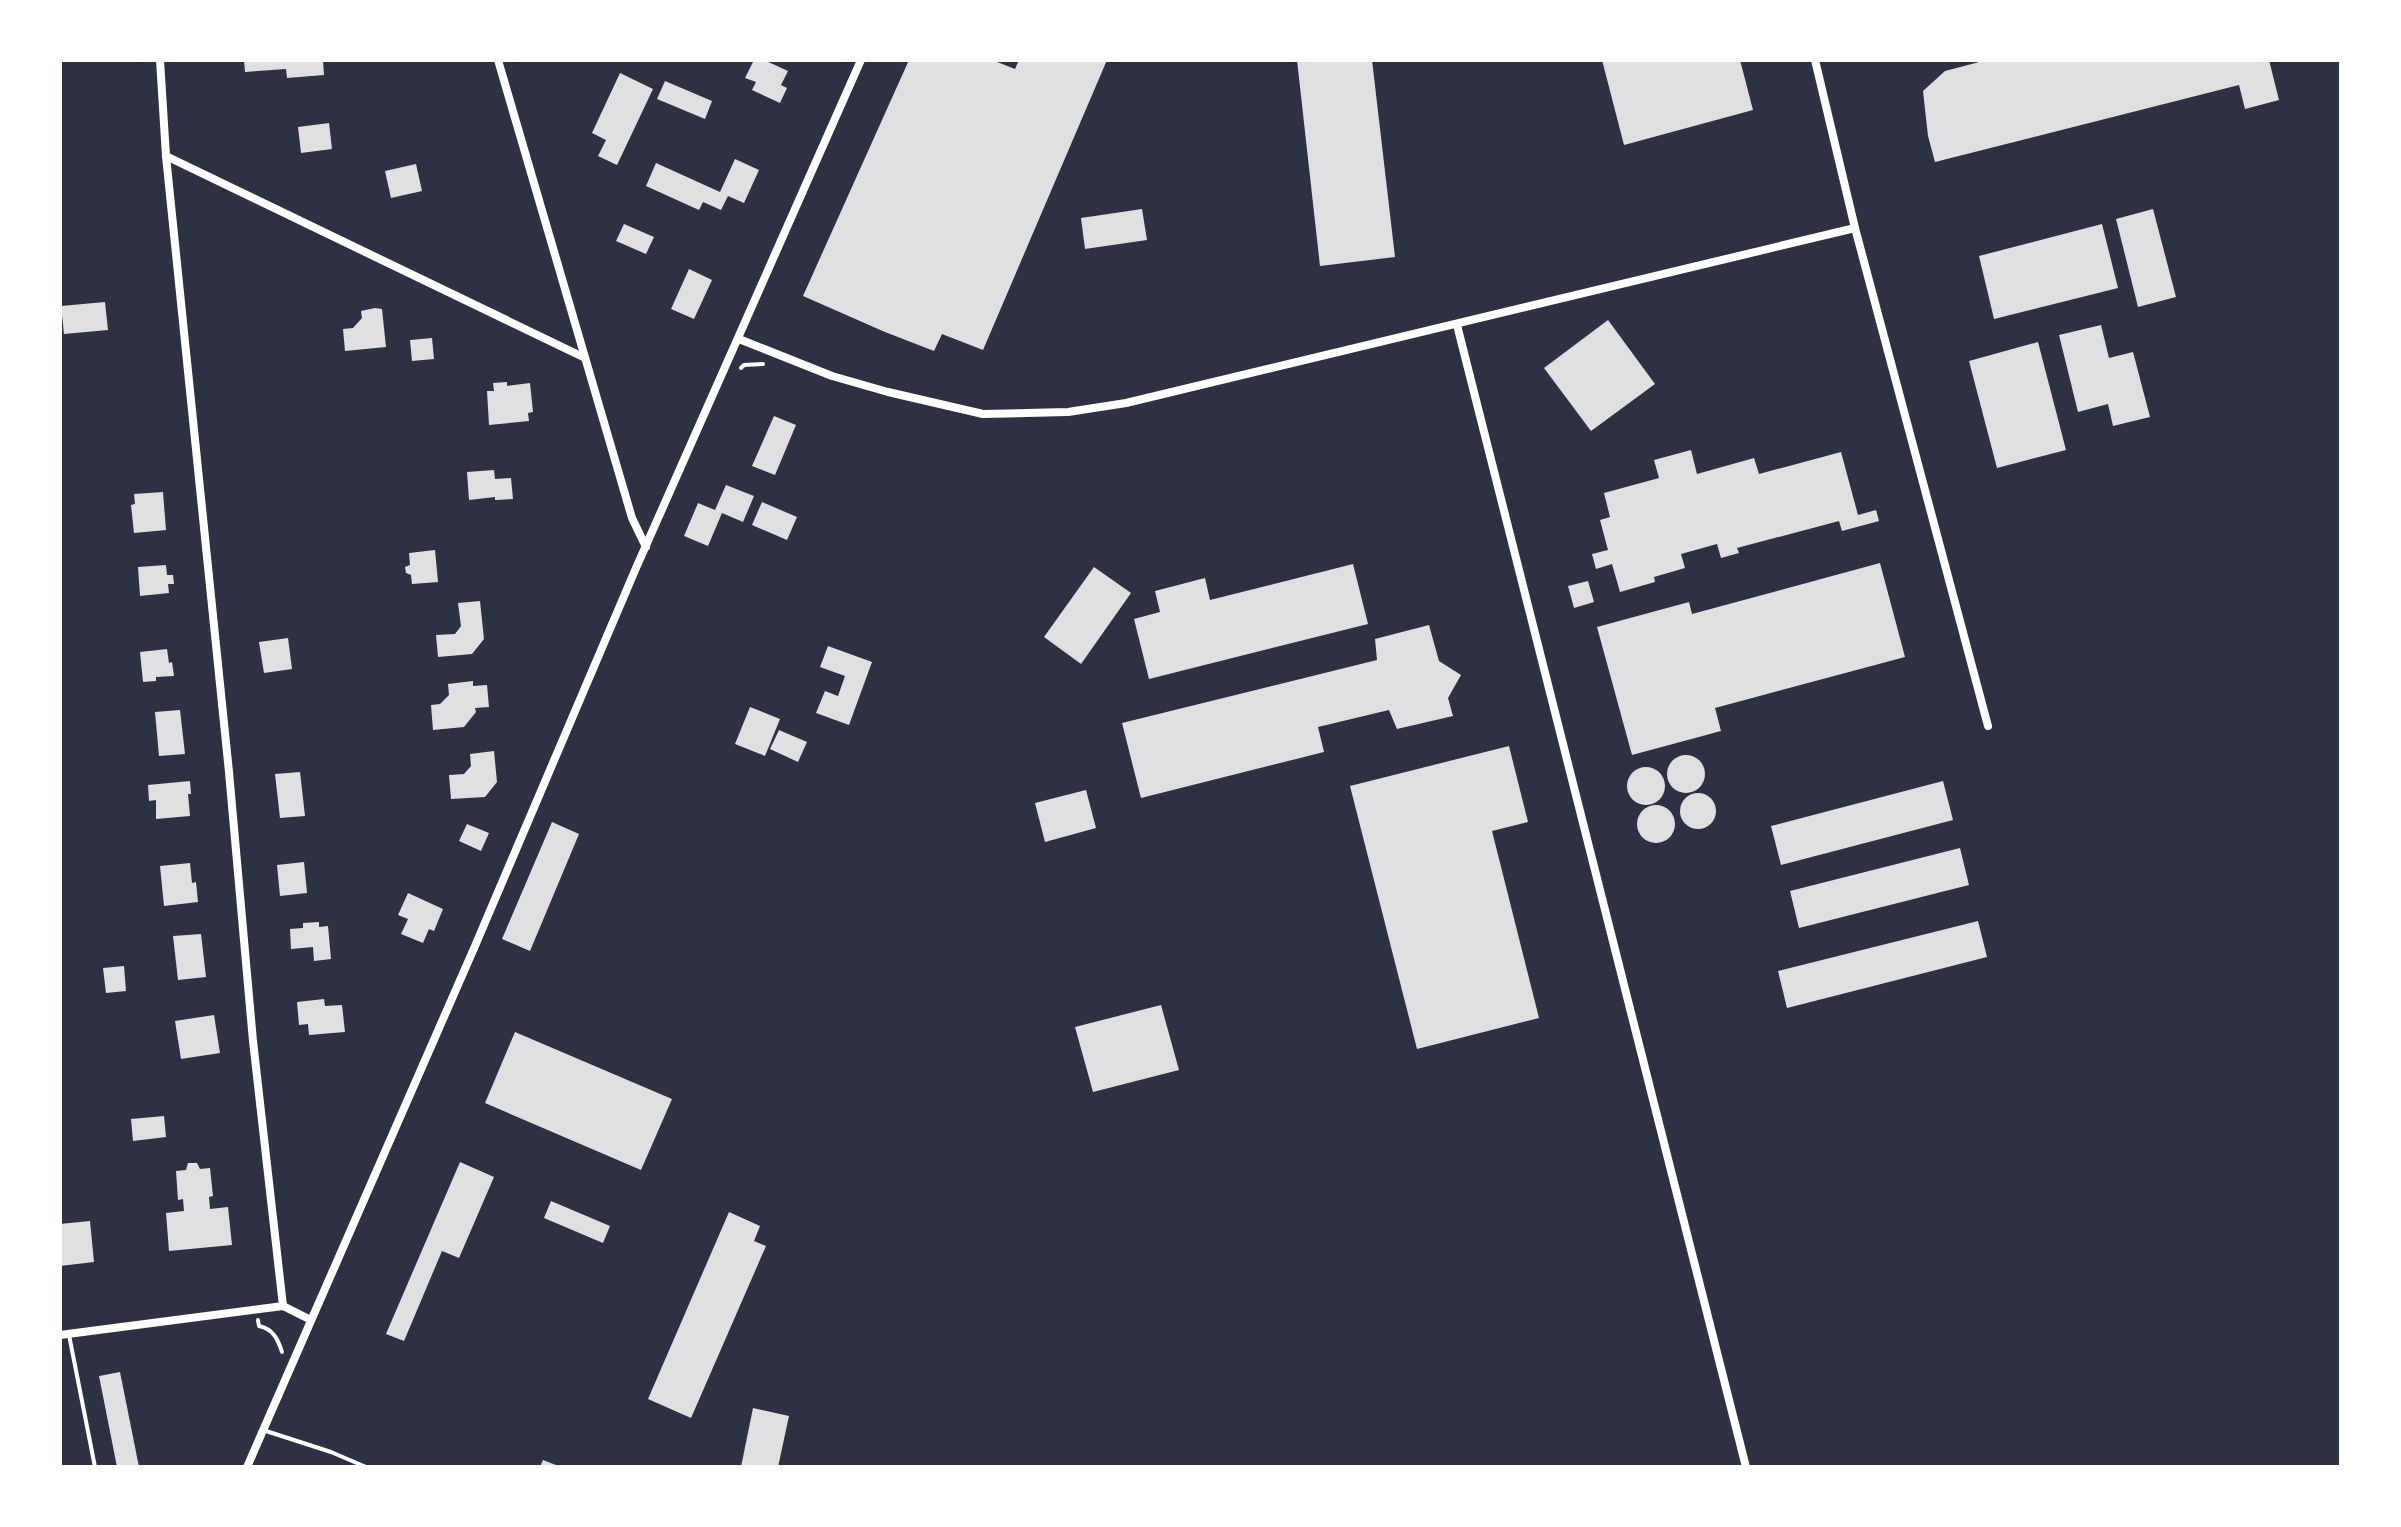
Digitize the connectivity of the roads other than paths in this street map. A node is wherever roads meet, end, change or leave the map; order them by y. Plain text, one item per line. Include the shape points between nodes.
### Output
1 (160, 60) edge
2 (498, 60) edge
3 (861, 60) edge
4 (1815, 60) edge
5 (166, 156) junction
6 (1855, 228) junction
7 (1457, 325) junction
8 (739, 339) junction
9 (584, 357) junction
10 (646, 547) junction
11 (1988, 726) dead end
12 (283, 1306) junction
13 (311, 1320) junction
14 (64, 1335) edge
15 (263, 1430) junction
16 (95, 1467) edge
17 (247, 1467) edge
18 (366, 1467) edge
19 (1746, 1467) edge

1 - 5 street
2 - 9 street
3 - 8 street
4 - 6 street
5 - 9 street
5 - 12 street
6 - 7 street
6 - 11 street
7 - 8 street via 1126,403 1068,412 983,414 832,376
7 - 19 street
8 - 10 street
9 - 10 street via 632,518
10 - 13 street
12 - 13 street
12 - 14 street
13 - 15 street
14 - 16 lane
15 - 17 street
15 - 18 lane

